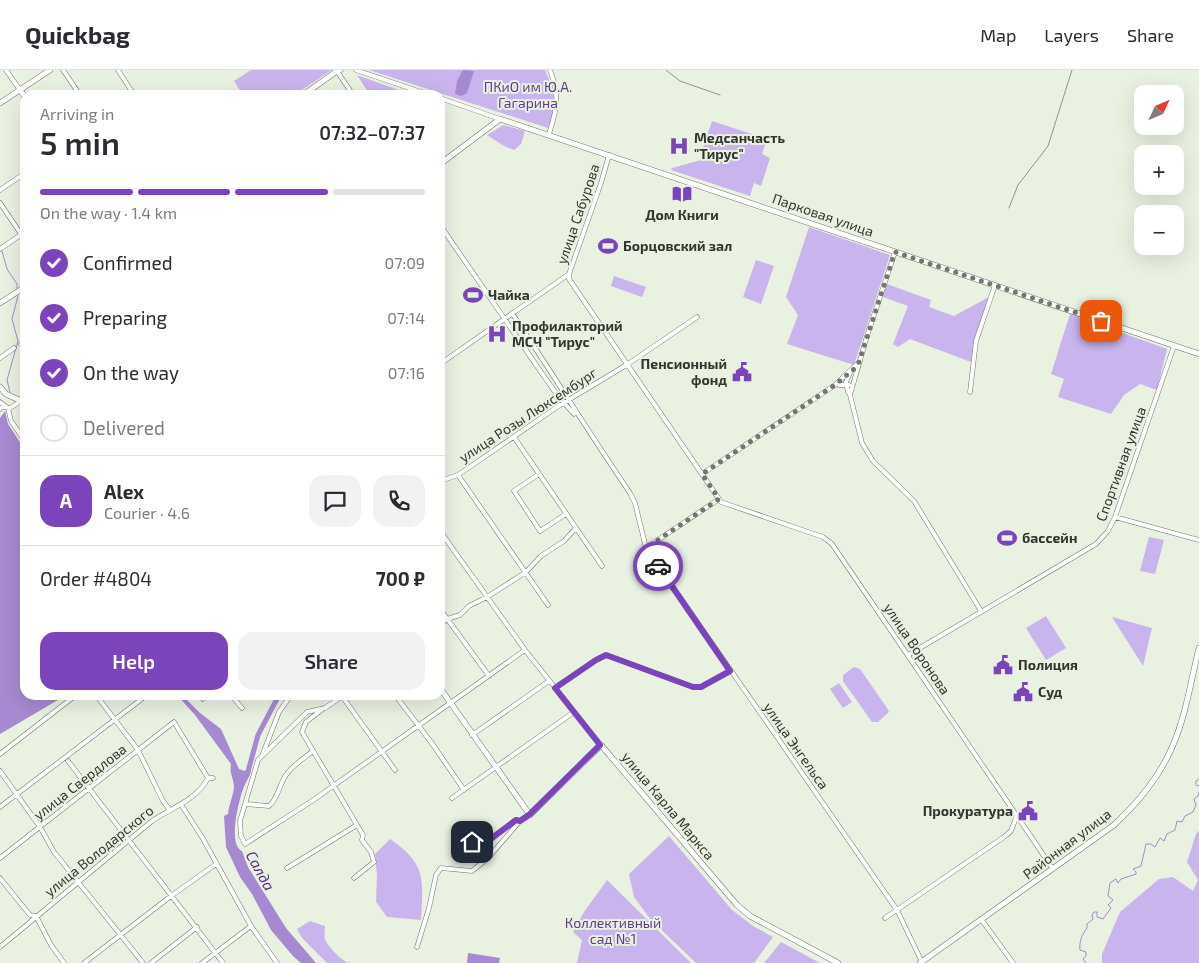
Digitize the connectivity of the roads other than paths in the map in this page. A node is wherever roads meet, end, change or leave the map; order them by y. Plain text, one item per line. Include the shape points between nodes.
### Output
1 (6, 70) edge
2 (50, 70) edge
3 (63, 70) edge
4 (118, 70) edge
5 (338, 70) edge
6 (356, 70) edge
7 (550, 70) edge
8 (20, 90) junction
9 (77, 90) edge
10 (131, 90) edge
11 (310, 90) edge
12 (350, 90) edge
13 (415, 90) edge
14 (445, 100) edge
15 (0, 104) edge
16 (500, 119) junction
17 (549, 134) junction
18 (609, 155) junction
19 (445, 160) edge
20 (20, 176) edge
21 (0, 190) edge
22 (0, 203) edge
23 (20, 229) edge
24 (445, 232) edge
25 (20, 235) edge
26 (0, 249) edge
27 (895, 252) junction
28 (569, 274) junction
29 (995, 285) junction
30 (20, 290) edge
31 (0, 294) edge
32 (2, 302) edge
33 (512, 314) junction
34 (697, 317) dead end
35 (506, 318) junction
36 (1174, 346) junction
37 (14, 348) dead end
38 (1199, 354) edge
39 (0, 358) edge
40 (445, 361) edge
41 (859, 362) junction
42 (628, 364) junction
43 (853, 370) junction
44 (847, 379) junction
45 (837, 383) junction
46 (852, 384) junction
47 (846, 385) junction
48 (0, 387) edge
49 (970, 392) dead end
50 (849, 394) junction
51 (569, 399) junction
52 (19, 400) joint
53 (0, 402) edge
54 (563, 402) junction
55 (8, 408) junction
56 (0, 409) edge
57 (582, 423) junction
58 (20, 433) edge
59 (514, 437) junction
60 (539, 474) junction
61 (702, 474) junction
62 (458, 475) junction
63 (445, 479) edge
64 (719, 499) junction
65 (566, 514) junction
66 (1115, 517) junction
67 (576, 528) junction
68 (445, 538) edge
69 (1199, 540) edge
70 (646, 548) junction
71 (602, 566) dead end
72 (526, 572) junction
73 (487, 597) junction
74 (548, 605) dead end
75 (981, 611) junction
76 (445, 616) edge
77 (447, 619) junction
78 (1199, 648) edge
79 (526, 650) junction
80 (908, 656) junction
81 (730, 671) junction
82 (489, 676) junction
83 (550, 681) junction
84 (555, 688) junction
85 (445, 695) edge
86 (70, 700) edge
87 (100, 700) edge
88 (140, 700) edge
89 (235, 700) edge
90 (288, 700) edge
91 (337, 700) edge
92 (345, 700) edge
93 (399, 700) edge
94 (451, 704) junction
95 (242, 708) dead end
96 (325, 708) junction
97 (574, 712) junction
98 (114, 720) junction
99 (419, 727) junction
100 (472, 735) junction
101 (600, 745) junction
102 (138, 750) junction
103 (313, 751) junction
104 (382, 752) junction
105 (0, 754) edge
106 (261, 758) junction
107 (68, 761) dead end
108 (495, 768) junction
109 (395, 770) dead end
110 (0, 771) edge
111 (335, 785) junction
112 (90, 790) junction
113 (464, 790) junction
114 (16, 795) junction
115 (452, 798) dead end
116 (246, 804) junction
117 (182, 806) junction
118 (0, 807) edge
119 (169, 809) junction
120 (530, 814) junction
121 (1017, 815) junction
122 (520, 821) junction
123 (357, 825) junction
124 (40, 827) junction
125 (128, 842) junction
126 (463, 848) dead end
127 (0, 858) edge
128 (216, 864) junction
129 (286, 868) dead end
130 (1054, 869) junction
131 (0, 878) edge
132 (354, 878) dead end
133 (78, 881) junction
134 (171, 896) junction
135 (897, 910) junction
136 (36, 916) junction
137 (885, 918) dead end
138 (981, 919) junction
139 (251, 926) junction
140 (197, 927) junction
141 (121, 934) junction
142 (0, 947) edge
143 (417, 947) dead end
144 (215, 954) junction
145 (921, 962) edge
146 (64, 963) edge
147 (84, 963) edge
148 (143, 963) edge
149 (151, 963) edge
150 (202, 963) edge
151 (223, 963) edge
152 (278, 963) edge
153 (838, 963) edge
154 (1013, 963) edge

1 - 8 street
2 - 8 main road
3 - 9 street
4 - 10 street
5 - 11 main road
5 - 12 street
6 - 13 street
7 - 17 street via 555,83 557,108
8 - 15 main road
14 - 16 street, Парковая улица
16 - 17 main road, Парковая улица
16 - 19 main road
17 - 18 main road, Парковая улица
18 - 27 main road, Парковая улица
18 - 28 street, улица Сабурова
20 - 21 street
22 - 23 street
24 - 35 street, улица Энгельса
25 - 26 street
27 - 29 main road, Парковая улица
27 - 41 street
28 - 33 street, улица Сабурова
28 - 42 street via 569,279
29 - 36 main road, Парковая улица
29 - 49 street via 976,341
30 - 32 main road
31 - 32 street
33 - 35 street, улица Сабурова
33 - 51 street, улица Энгельса
34 - 42 street, улица Розы Люксембург
35 - 40 street, улица Сабурова
35 - 54 street, улица Энгельса
36 - 38 main road, Парковая улица
36 - 66 street, Спортивная улица
37 - 39 street
41 - 43 street
41 - 46 street
42 - 51 street, улица Розы Люксембург
42 - 61 street
43 - 44 street
43 - 45 street
44 - 45 street
44 - 46 street
44 - 47 street
45 - 47 street
45 - 50 street
45 - 61 street
46 - 47 street
46 - 50 street
47 - 50 street
48 - 52 main road
50 - 75 street via 862,444 873,461 914,501
51 - 54 street, улица Розы Люксембург
51 - 57 street, улица Энгельса
52 - 55 street
53 - 55 street
54 - 57 street, улица Энгельса
54 - 59 street, улица Розы Люксембург
55 - 56 street
55 - 58 street
57 - 70 street, улица Энгельса via 633,498
59 - 60 street
59 - 62 street, улица Розы Люксембург
60 - 65 street
60 - 65 street via 514,491 540,531
61 - 64 street
62 - 63 street, улица Розы Люксембург
62 - 72 street
64 - 70 street
64 - 80 street, улица Воронова via 725,504 829,540
65 - 67 street
66 - 69 street
66 - 75 street, Спортивная улица via 1105,536 1096,544
67 - 71 street
67 - 72 street via 564,542 542,556
68 - 73 street, улица Карла Маркса
70 - 81 street, улица Энгельса
72 - 73 street
72 - 74 street
73 - 77 street via 460,615
73 - 79 street, улица Карла Маркса
75 - 80 street, Спортивная улица
76 - 77 street
77 - 82 street
78 - 130 main road, Районная улица via 1181,722 1158,774 1138,802 1114,825
79 - 82 street
79 - 83 street, улица Карла Маркса
80 - 121 street, улица Воронова
81 - 84 street via 701,687 693,687 606,655
81 - 135 street, улица Энгельса
82 - 94 street
83 - 84 street, улица Карла Маркса
83 - 100 street
84 - 97 street, улица Карла Маркса
85 - 94 main road
86 - 105 street
87 - 98 street
88 - 98 street
89 - 95 street
90 - 106 street
91 - 96 street
92 - 104 street
93 - 99 street
94 - 99 street
94 - 100 main road
96 - 103 street via 302,728
96 - 106 street via 307,712
97 - 101 street, улица Карла Маркса
97 - 108 street
98 - 102 street
98 - 114 street
99 - 104 street
99 - 113 street
100 - 108 main road
101 - 120 main road
101 - 153 main road, улица Карла Маркса via 736,905 750,916
102 - 112 street, улица Свердлова
102 - 117 street, улица Свердлова via 174,722 210,778
102 - 119 street
103 - 111 street
103 - 116 street via 286,775 269,806
104 - 109 street
104 - 111 street
106 - 116 street
107 - 112 street
108 - 113 street
108 - 120 main road
110 - 114 street
111 - 116 street via 245,844 239,829
111 - 123 street via 334,789
112 - 124 street, улица Свердлова
112 - 125 street
113 - 115 street
114 - 118 street
114 - 124 street
117 - 119 street, улица Володарского
117 - 128 street
119 - 125 street, улица Володарского
120 - 122 street
121 - 130 street, улица Воронова
121 - 135 street via 1011,831 1004,837
122 - 126 street via 516,820 478,848 472,842
122 - 143 street via 488,858 472,871 441,868 436,875
123 - 129 street
123 - 132 street via 374,862
124 - 127 street, улица Свердлова
124 - 133 street via 54,852
125 - 133 street, улица Володарского
125 - 134 street
128 - 134 street
128 - 139 street
130 - 138 main road, Районная улица
131 - 136 street via 30,914
133 - 136 street, улица Володарского
133 - 141 street
134 - 140 street
134 - 141 street
135 - 137 street
135 - 145 street, улица Энгельса
136 - 142 street, улица Володарского
136 - 146 street
138 - 145 main road, Районная улица
138 - 154 street
139 - 144 street
139 - 152 street
140 - 144 street
140 - 149 street
141 - 147 street
141 - 148 street
144 - 150 street
144 - 151 street

